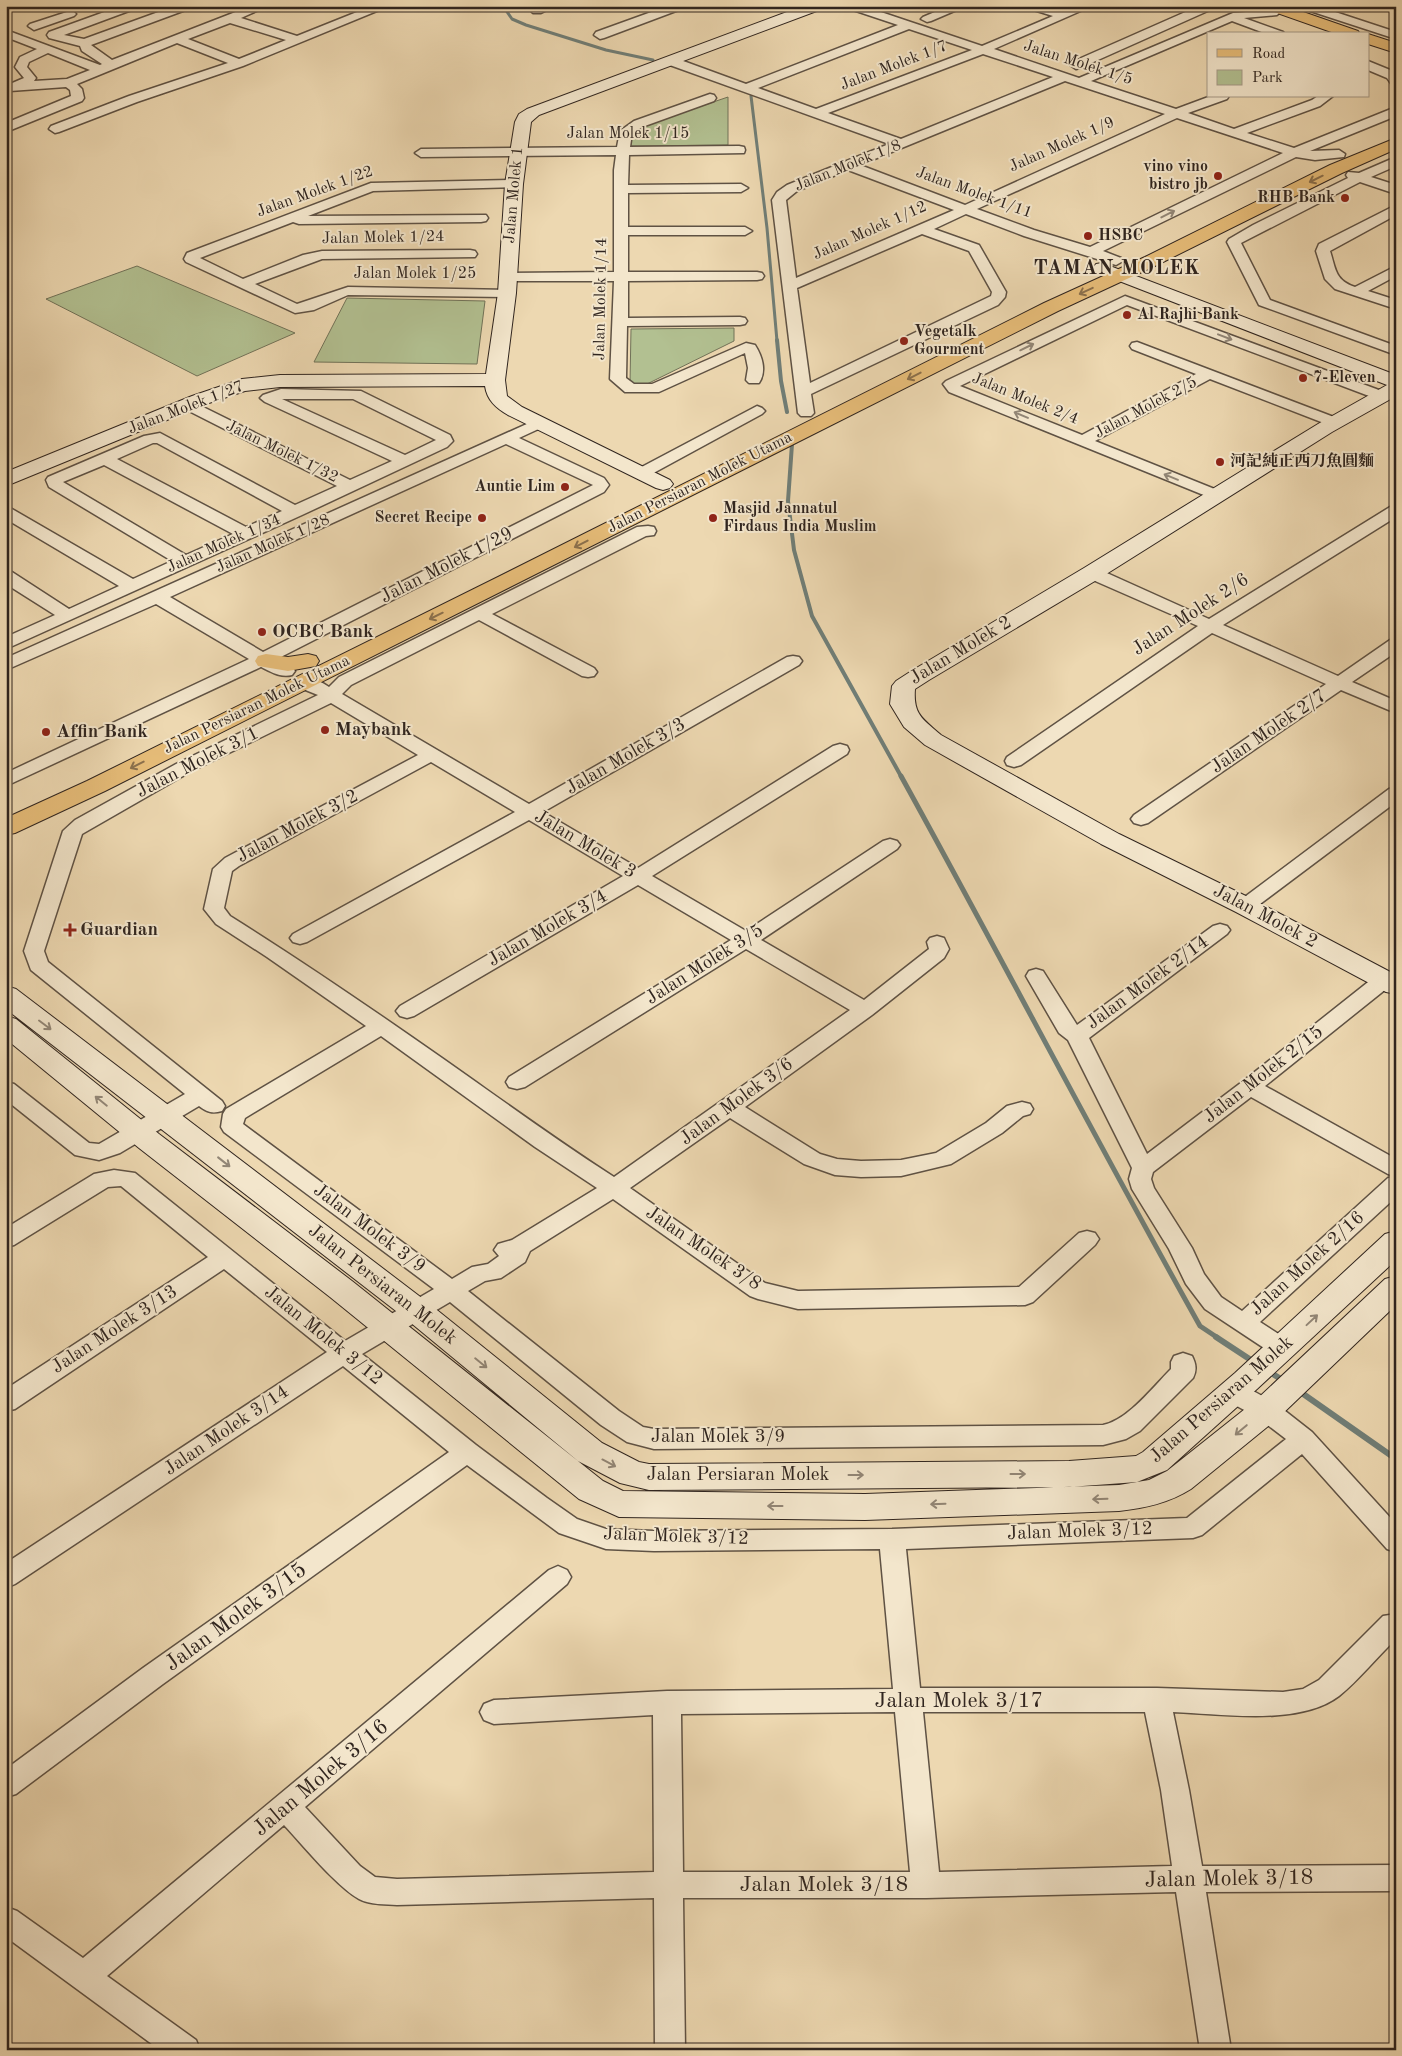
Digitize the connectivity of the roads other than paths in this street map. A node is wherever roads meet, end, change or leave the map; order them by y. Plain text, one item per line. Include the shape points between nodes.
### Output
1 (133, 6) edge
2 (187, 6) edge
3 (262, 6) edge
4 (382, 6) edge
5 (549, 6) edge
6 (680, 6) edge
7 (817, 6) edge
8 (851, 6) edge
9 (960, 6) edge
10 (1031, 6) edge
11 (1086, 6) edge
12 (1205, 6) edge
13 (1254, 6) edge
14 (1305, 6) edge
15 (85, 9) dead end
16 (537, 10) dead end
17 (1272, 10) edge
18 (1237, 13) edge
19 (1064, 16) junction
20 (231, 19) junction
21 (927, 19) dead end
22 (909, 25) junction
23 (34, 26) dead end
24 (1275, 32) edge
25 (1331, 32) edge
26 (1346, 32) edge
27 (6, 33) edge
28 (600, 34) dead end
29 (1190, 35) junction
30 (1396, 36) edge
31 (179, 40) junction
32 (297, 40) junction
33 (1370, 40) edge
34 (1207, 41) edge
35 (85, 43) junction
36 (1370, 45) edge
37 (1396, 48) edge
38 (47, 49) junction
39 (982, 50) junction
40 (1396, 54) edge
41 (671, 61) junction
42 (240, 63) junction
43 (111, 64) junction
44 (1076, 64) dead end
45 (1370, 66) edge
46 (99, 69) junction
47 (1064, 77) junction
48 (1079, 82) junction
49 (1396, 82) edge
50 (68, 83) junction
51 (747, 88) junction
52 (10, 89) edge
53 (78, 98) junction
54 (710, 98) dead end
55 (1218, 98) edge
56 (1324, 98) edge
57 (133, 99) junction
58 (1396, 111) edge
59 (817, 114) junction
60 (1175, 114) junction
61 (29, 120) junction
62 (6, 128) edge
63 (1396, 132) edge
64 (1234, 133) junction
65 (1396, 143) edge
66 (902, 144) junction
67 (739, 150) dead end
68 (623, 151) junction
69 (517, 152) junction
70 (421, 153) dead end
71 (1294, 153) junction
72 (1337, 161) junction
73 (1396, 161) edge
74 (850, 166) junction
75 (1304, 166) dead end
76 (1358, 177) junction
77 (514, 184) junction
78 (741, 188) dead end
79 (621, 189) junction
80 (1396, 190) edge
81 (964, 209) junction
82 (1396, 209) edge
83 (481, 218) dead end
84 (284, 221) junction
85 (922, 228) junction
86 (621, 231) junction
87 (745, 231) dead end
88 (1057, 243) junction
89 (1093, 252) junction
90 (470, 254) dead end
91 (192, 256) joint
92 (1118, 268) junction
93 (1396, 270) edge
94 (620, 276) junction
95 (756, 276) dead end
96 (243, 284) junction
97 (507, 285) junction
98 (791, 285) junction
99 (1356, 292) junction
100 (1396, 305) edge
101 (740, 321) dead end
102 (620, 322) junction
103 (1137, 346) dead end
104 (1396, 351) edge
105 (1396, 369) edge
106 (1208, 374) junction
107 (495, 380) junction
108 (754, 380) dead end
109 (1391, 388) edge
110 (804, 392) junction
111 (188, 405) junction
112 (757, 411) dead end
113 (806, 413) junction
114 (1334, 422) junction
115 (540, 423) junction
116 (506, 438) junction
117 (1083, 441) junction
118 (103, 458) junction
119 (405, 461) junction
120 (642, 473) junction
121 (6, 480) edge
122 (663, 484) junction
123 (350, 486) junction
124 (1216, 495) junction
125 (1396, 510) edge
126 (6, 512) edge
127 (296, 512) junction
128 (648, 531) dead end
129 (246, 534) junction
130 (185, 562) junction
131 (1092, 572) junction
132 (6, 576) edge
133 (132, 586) junction
134 (157, 597) junction
135 (480, 614) junction
136 (67, 615) junction
137 (1211, 625) junction
138 (10, 639) edge
139 (1396, 644) edge
140 (264, 660) junction
141 (793, 661) dead end
142 (6, 665) edge
143 (332, 668) junction
144 (588, 672) dead end
145 (295, 677) junction
146 (1340, 683) junction
147 (257, 686) junction
148 (328, 695) junction
149 (1396, 708) edge
150 (840, 750) dead end
151 (431, 755) junction
152 (1014, 761) dead end
153 (6, 780) edge
154 (1396, 793) edge
155 (6, 812) edge
156 (529, 812) junction
157 (1141, 819) dead end
158 (6, 828) edge
159 (890, 845) dead end
160 (638, 876) junction
161 (1245, 906) junction
162 (1220, 930) dead end
163 (300, 938) dead end
164 (746, 940) junction
165 (938, 942) dead end
166 (1036, 976) dead end
167 (1390, 983) edge
168 (6, 995) edge
169 (865, 1010) junction
170 (407, 1011) dead end
171 (6, 1025) edge
172 (381, 1026) junction
173 (1077, 1036) junction
174 (517, 1082) dead end
175 (1250, 1087) junction
176 (6, 1089) edge
177 (730, 1107) junction
178 (1022, 1110) dead end
179 (152, 1125) junction
180 (1143, 1168) junction
181 (1396, 1169) edge
182 (1396, 1184) edge
183 (614, 1188) junction
184 (6, 1239) edge
185 (1088, 1239) dead end
186 (1396, 1242) edge
187 (224, 1258) junction
188 (1396, 1287) edge
189 (451, 1290) junction
190 (416, 1310) junction
191 (1243, 1324) junction
192 (386, 1327) junction
193 (1279, 1351) junction
194 (344, 1353) junction
195 (1183, 1362) dead end
196 (1240, 1386) junction
197 (6, 1402) edge
198 (1272, 1404) junction
199 (1303, 1439) junction
200 (467, 1452) junction
201 (892, 1539) junction
202 (1396, 1542) edge
203 (6, 1577) edge
204 (558, 1577) dead end
205 (1393, 1624) dead end
206 (909, 1700) junction
207 (1157, 1700) junction
208 (667, 1703) junction
209 (494, 1712) dead end
210 (6, 1785) edge
211 (286, 1808) junction
212 (1396, 1878) edge
213 (1189, 1879) junction
214 (668, 1885) junction
215 (926, 1885) junction
216 (6, 1920) edge
217 (83, 1977) junction
218 (185, 2050) edge
219 (670, 2050) edge
220 (1216, 2050) edge

1 - 35 street via 53,35
2 - 35 street
3 - 20 street
4 - 32 street
5 - 16 street
6 - 28 street
7 - 41 street, Jalan Molek 1
8 - 22 street, Jalan Molek 1/5
9 - 21 street
10 - 19 street
11 - 19 street, Jalan Molek 1/7
12 - 44 street
13 - 17 main road
14 - 30 street
15 - 23 street
17 - 18 street
17 - 25 main road
17 - 26 main road
18 - 24 street
18 - 29 street
19 - 39 street, Jalan Molek 1/7
20 - 31 street
20 - 32 street
22 - 39 street, Jalan Molek 1/5
22 - 51 street
27 - 38 street
29 - 34 street
29 - 48 street
31 - 42 street
31 - 43 street
32 - 42 street
33 - 37 main road
35 - 43 street via 86,48
36 - 40 main road
38 - 46 street
38 - 52 street via 24,60 21,67 30,78
39 - 47 street, Jalan Molek 1/5
39 - 59 street, Jalan Molek 1/7
41 - 51 street
41 - 69 street, Jalan Molek 1 via 533,112 523,122
42 - 57 street
43 - 46 street
45 - 49 street via 1391,75
46 - 50 street
47 - 48 street, Jalan Molek 1/5
47 - 66 street, Jalan Molek 1/8
48 - 60 street, Jalan Molek 1/5
50 - 52 street
50 - 53 street via 76,89
51 - 59 street
53 - 57 street
53 - 61 street
54 - 68 street, Jalan Molek 1/14 via 630,128 626,131
55 - 60 street, Jalan Molek 1/9
56 - 64 street
57 - 61 street via 60,131
58 - 71 street
59 - 66 street
60 - 64 street, Jalan Molek 1/5
60 - 81 street, Jalan Molek 1/9
61 - 62 street
63 - 72 main road, Jalan Persiaran Molek Utama
64 - 71 street, Jalan Molek 1/5
65 - 72 main road, Jalan Persiaran Molek Utama
66 - 74 street, Jalan Molek 1/8
67 - 68 street, Jalan Molek 1/15
68 - 69 street, Jalan Molek 1/15
68 - 79 street, Jalan Molek 1/14
69 - 70 street, Jalan Molek 1/15
69 - 77 street, Jalan Molek 1
71 - 72 street, Jalan Molek 1/5
71 - 75 street
89 -> 71 street
72 - 76 street
72 - 92 main road, Jalan Persiaran Molek Utama
73 - 76 street
74 - 81 street, Jalan Molek 1/11
74 - 98 street, Jalan Molek 1/8 via 792,188 779,200
76 - 80 street
76 - 104 street via 1234,242 1264,302
77 - 84 street, Jalan Molek 1/22 via 382,185
77 - 97 street, Jalan Molek 1
78 - 79 street
79 - 86 street, Jalan Molek 1/14
81 - 85 street, Jalan Molek 1/12
81 - 88 street, Jalan Molek 1/11
82 - 99 street via 1324,247 1332,279
83 - 84 street
84 - 91 street, Jalan Molek 1/22
85 - 98 street, Jalan Molek 1/12
85 - 110 street via 974,248 998,297
86 - 87 street
86 - 94 street, Jalan Molek 1/14
88 - 89 street, Jalan Molek 1/11
88 - 92 street, Jalan Molek 1/11
89 - 92 street, Jalan Molek 1/11
90 - 96 street, Jalan Molek 1/24 via 322,255
91 - 96 street, Jalan Molek 1/25 via 195,262
92 - 105 street
92 - 109 street
92 - 113 main road, Jalan Persiaran Molek Utama
92 -> 143 main road, Jalan Persiaran Molek Utama via 1051,307
93 - 99 street
94 - 95 street, Jalan Molek 1/25
94 - 97 street, Jalan Molek 1/25
94 - 102 street, Jalan Molek 1/14
96 - 97 street, Jalan Molek 1/25 via 301,309 348,291
97 - 107 street, Jalan Molek 1
98 - 110 street, Jalan Molek 1/8
99 - 100 street
101 - 102 street
102 - 108 street, Jalan Molek 1/14 via 617,373 621,383 630,389 654,389 746,347 754,355
103 - 106 street, Jalan Molek 2/5
106 - 114 street, Jalan Molek 2/5
106 - 117 street, Jalan Molek 2/5
107 - 111 street, Jalan Molek 1/27 via 259,382
107 - 115 street, Jalan Molek 1 via 495,393 503,403
109 - 114 street, Jalan Molek 2
117 -> 109 street, Jalan Molek 2/4 via 954,389 951,384 1125,300
110 - 113 street, Jalan Molek 1/8
111 - 121 street, Jalan Molek 1/27
111 - 123 street, Jalan Molek 1/32
112 - 120 street
113 - 122 main road, Jalan Persiaran Molek Utama
114 - 124 street, Jalan Molek 2
115 - 116 street, Jalan Molek 1/28
115 - 120 street, Jalan Molek 1
116 - 134 street, Jalan Molek 1/28
116 - 140 street, Jalan Molek 1/29 via 601,485
124 -> 117 street, Jalan Molek 2/4
118 - 127 street via 160,438
118 - 129 street
118 - 130 street via 58,477 54,482
119 - 119 street, Jalan Molek 1/34 via 441,444 444,438 360,396 291,394 268,398
119 - 123 street, Jalan Molek 1/34
120 - 122 street, Jalan Molek 1
122 - 145 main road, Jalan Persiaran Molek Utama
123 - 127 street, Jalan Molek 1/34
124 - 131 street, Jalan Molek 2
125 - 137 street, Jalan Molek 2/6
126 - 133 street
127 - 129 street, Jalan Molek 1/34
128 - 135 street, Jalan Molek 3/1
129 - 130 street, Jalan Molek 1/34
130 - 133 street, Jalan Molek 1/34
131 - 137 street
131 - 161 street, Jalan Molek 2 via 904,686 902,704 912,722 933,740 1110,839
132 - 136 street
133 - 136 street, Jalan Molek 1/34
134 - 140 street
134 - 142 street, Jalan Molek 1/28
135 - 144 street
135 - 148 street, Jalan Molek 3/1 via 345,681
136 - 138 street, Jalan Molek 1/34
137 - 146 street
137 - 152 street, Jalan Molek 2/6
139 - 146 street, Jalan Molek 2/7
140 - 145 main road via 288,664
140 - 147 main road via 269,669
140 - 153 street, Jalan Molek 1/29
141 - 156 street, Jalan Molek 3/3
143 - 145 main road, Jalan Persiaran Molek Utama
143 - 148 main road via 325,684
145 - 147 main road
145 - 148 main road
145 -> 158 main road, Jalan Persiaran Molek Utama via 96,786
146 - 149 street
146 - 157 street, Jalan Molek 2/7
147 - 155 main road, Jalan Persiaran Molek Utama
148 - 151 street, Jalan Molek 3
148 - 179 street, Jalan Molek 3/1 via 183,768 72,831 34,951 38,965 206,1101
150 - 160 street, Jalan Molek 3/4 via 763,801
151 - 156 street, Jalan Molek 3
151 - 172 street, Jalan Molek 3/2 via 232,862 223,869 214,909 223,920
154 - 161 street
156 - 160 street, Jalan Molek 3
156 - 163 street, Jalan Molek 3/3
159 - 164 street, Jalan Molek 3/5
160 - 164 street, Jalan Molek 3
160 - 170 street, Jalan Molek 3/4
161 - 167 street, Jalan Molek 2
162 - 173 street, Jalan Molek 2/14
164 - 169 street, Jalan Molek 3
164 - 174 street, Jalan Molek 3/5
165 - 169 street, Jalan Molek 3/6 via 937,953
166 - 173 street via 1067,1028
167 - 175 street, Jalan Molek 2/15
168 -> 179 street, Jalan Persiaran Molek
169 - 177 street, Jalan Molek 3/6
179 -> 171 street, Jalan Persiaran Molek
172 - 183 street, Jalan Molek 3/8 via 543,1142
172 - 189 street, Jalan Molek 3/9 via 234,1114 232,1127
173 - 180 street
175 - 180 street, Jalan Molek 2/15
175 - 181 street
176 - 179 street via 83,1150 99,1152 112,1148
177 - 178 street via 812,1159 835,1168 861,1169 901,1168 943,1159 1015,1111
177 - 183 street, Jalan Molek 3/6
179 -> 190 street, Jalan Persiaran Molek
179 - 192 street, Jalan Persiaran Molek
180 - 191 street via 1140,1178 1143,1189 1180,1248 1194,1278 1213,1304
182 - 191 street, Jalan Molek 2/16
183 - 185 street, Jalan Molek 3/8 via 758,1290 798,1300 1025,1296
183 - 189 street, Jalan Molek 3/6 via 519,1247 517,1256 492,1272 480,1274
184 - 187 street, Jalan Molek 3/12 via 102,1180 127,1179
193 -> 186 street, Jalan Persiaran Molek
187 - 194 street, Jalan Molek 3/12
187 - 197 street, Jalan Molek 3/13
188 - 198 street, Jalan Persiaran Molek
189 - 190 street, Jalan Molek 3/14
189 - 195 street, Jalan Molek 3/9 via 610,1418 636,1435 654,1439 1102,1435 1117,1432 1131,1424 1184,1372
190 - 192 street, Jalan Molek 3/14
190 -> 196 street, Jalan Persiaran Molek via 590,1452 632,1474 649,1477 1068,1474 1137,1469 1162,1455
191 - 193 street
192 - 194 street, Jalan Molek 3/14
198 -> 192 street, Jalan Persiaran Molek via 1179,1480 1150,1495 865,1507 619,1504 591,1490
193 - 196 street, Jalan Persiaran Molek
194 - 200 street, Jalan Molek 3/12
194 - 203 street, Jalan Molek 3/14
196 - 198 street
198 - 199 street
199 - 201 street, Jalan Molek 3/12 via 1193,1528
199 - 202 street
200 - 201 street, Jalan Molek 3/12 via 568,1526 606,1539
200 - 210 street, Jalan Molek 3/15
201 - 206 street
204 - 211 street, Jalan Molek 3/16
205 - 207 street, Jalan Molek 3/17 via 1329,1688 1308,1700 1283,1704
206 - 207 street, Jalan Molek 3/17
206 - 208 street, Jalan Molek 3/17
206 - 215 street
207 - 213 street
208 - 209 street, Jalan Molek 3/17
208 - 214 street
211 - 214 street, Jalan Molek 3/18 via 350,1875 369,1890
211 - 217 street, Jalan Molek 3/16
212 - 213 street, Jalan Molek 3/18
213 - 215 street, Jalan Molek 3/18
213 - 220 street
214 - 215 street, Jalan Molek 3/18
214 - 219 street
216 - 217 street
217 - 218 street

